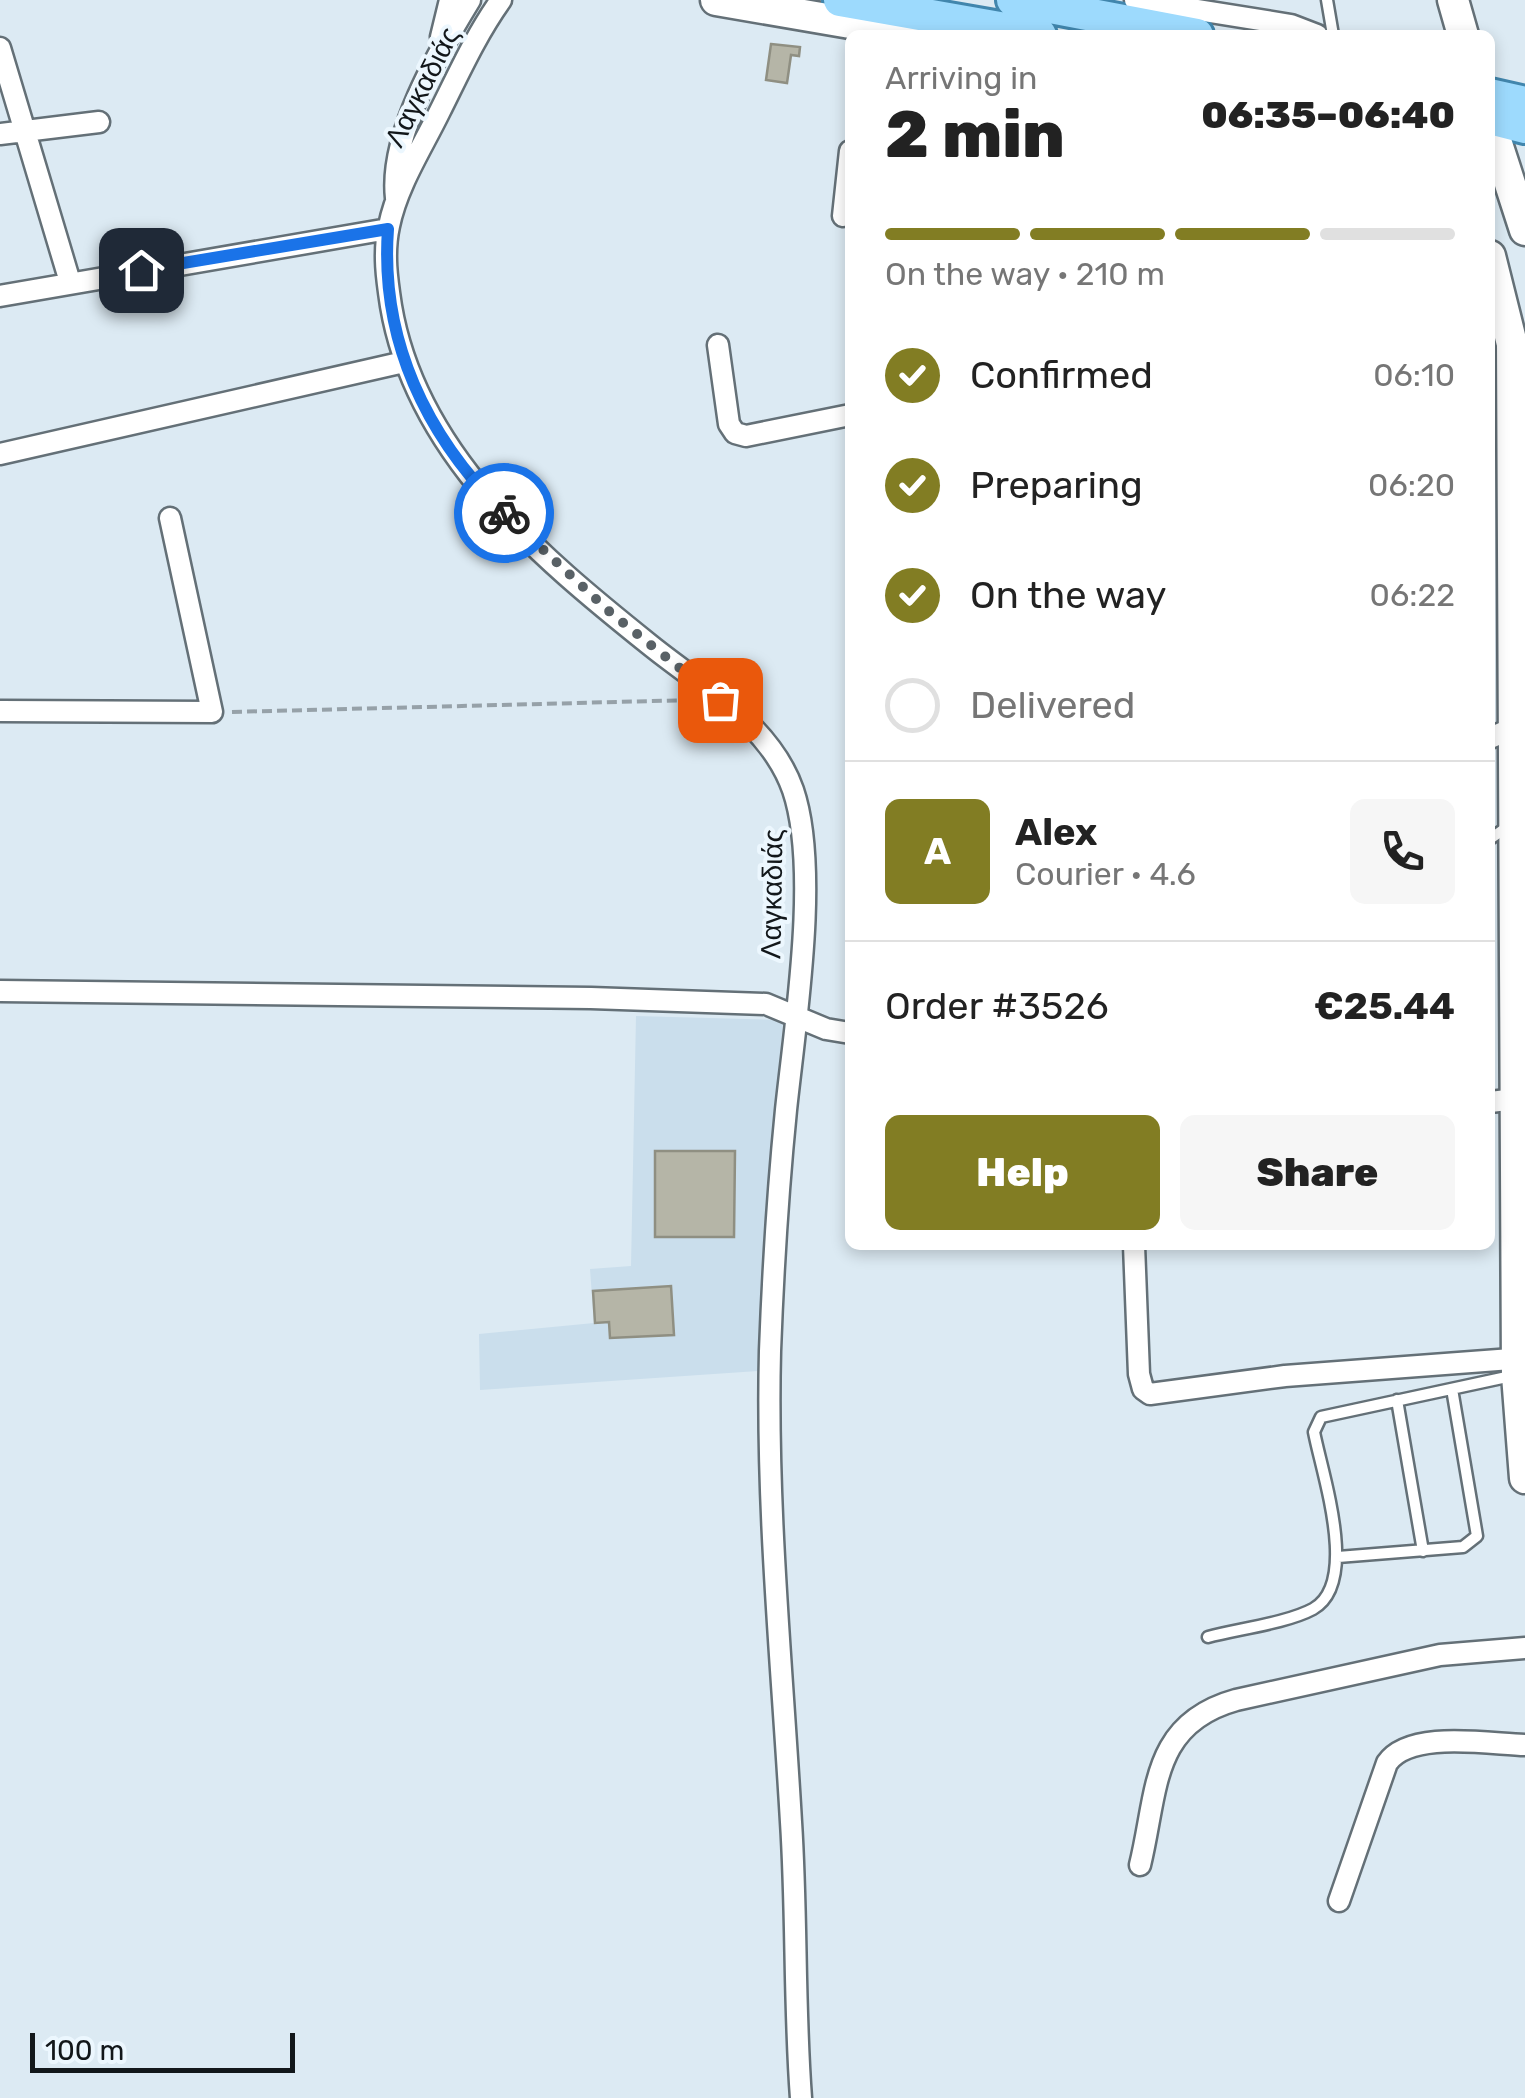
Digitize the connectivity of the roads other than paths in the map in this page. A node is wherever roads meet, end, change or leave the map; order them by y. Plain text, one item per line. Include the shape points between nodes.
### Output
1 (450, 0) edge
2 (470, 0) edge
3 (501, 0) edge
4 (716, 0) edge
5 (1013, 0) edge
6 (1135, 0) edge
7 (1327, 0) edge
8 (1453, 0) edge
9 (859, 10) edge
10 (908, 30) edge
11 (1004, 30) edge
12 (1170, 30) edge
13 (1304, 30) edge
14 (1332, 30) edge
15 (1462, 30) edge
16 (0, 48) edge
17 (435, 63) junction
18 (1495, 96) edge
19 (1525, 103) edge
20 (100, 122) dead end
21 (1525, 126) edge
22 (1495, 129) edge
23 (26, 132) junction
24 (0, 134) edge
25 (1495, 135) edge
26 (845, 197) edge
27 (397, 200) junction
28 (843, 216) dead end
29 (388, 229) junction
30 (1525, 230) edge
31 (70, 282) junction
32 (1495, 290) edge
33 (0, 296) edge
34 (718, 345) dead end
35 (404, 362) junction
36 (845, 416) edge
37 (0, 454) edge
38 (170, 518) dead end
39 (1502, 540) edge
40 (0, 711) edge
41 (1502, 733) edge
42 (1511, 817) edge
43 (0, 991) edge
44 (796, 1016) junction
45 (845, 1033) edge
46 (1503, 1100) edge
47 (1521, 1190) edge
48 (1134, 1250) edge
49 (1519, 1364) edge
50 (1452, 1388) junction
51 (1397, 1400) junction
52 (1525, 1478) edge
53 (1422, 1550) junction
54 (1338, 1557) junction
55 (1208, 1637) dead end
56 (1525, 1648) edge
57 (1525, 1745) edge
58 (1140, 1866) dead end
59 (1339, 1901) dead end
60 (801, 2098) edge

1 - 17 street, Λαγκαδιάς
2 - 17 street, Λαγκαδιάς
3 - 27 street, Λαγκαδιάς
4 - 9 street
5 - 12 main road
6 - 13 street
7 - 14 lane
8 - 15 street
9 - 10 street
9 - 11 main road
16 - 23 street
17 - 27 street, Λαγκαδιάς via 396,154
18 - 19 main road
20 - 23 street
21 - 22 main road
23 - 24 street
23 - 31 street
25 - 30 street
26 - 28 street
27 - 29 street, Λαγκαδιάς
29 - 31 street
29 - 35 street, Λαγκαδιάς via 385,267
31 - 33 street
32 - 39 street via 1512,344
34 - 36 street via 735,433
35 - 37 street
35 - 44 street, Λαγκαδιάς via 425,411 485,494 612,614 776,753 796,799 805,858
38 - 40 street via 212,712
39 - 41 street
41 - 42 street
42 - 46 street
43 - 44 street via 591,998 766,1004
44 - 45 street
44 - 60 street, Λαγκαδιάς via 773,1272 769,1446
46 - 47 street
47 - 49 street
48 - 49 street via 1139,1374 1150,1394 1285,1376
49 - 50 lane
49 - 52 street
50 - 51 lane
50 - 53 lane via 1477,1536 1463,1548
51 - 53 lane
51 - 54 lane via 1326,1414 1314,1426
53 - 54 lane
54 - 55 lane via 1330,1591 1312,1610
56 - 58 street via 1440,1655 1206,1710 1182,1726 1167,1748
57 - 59 street via 1420,1743 1398,1750 1387,1763

